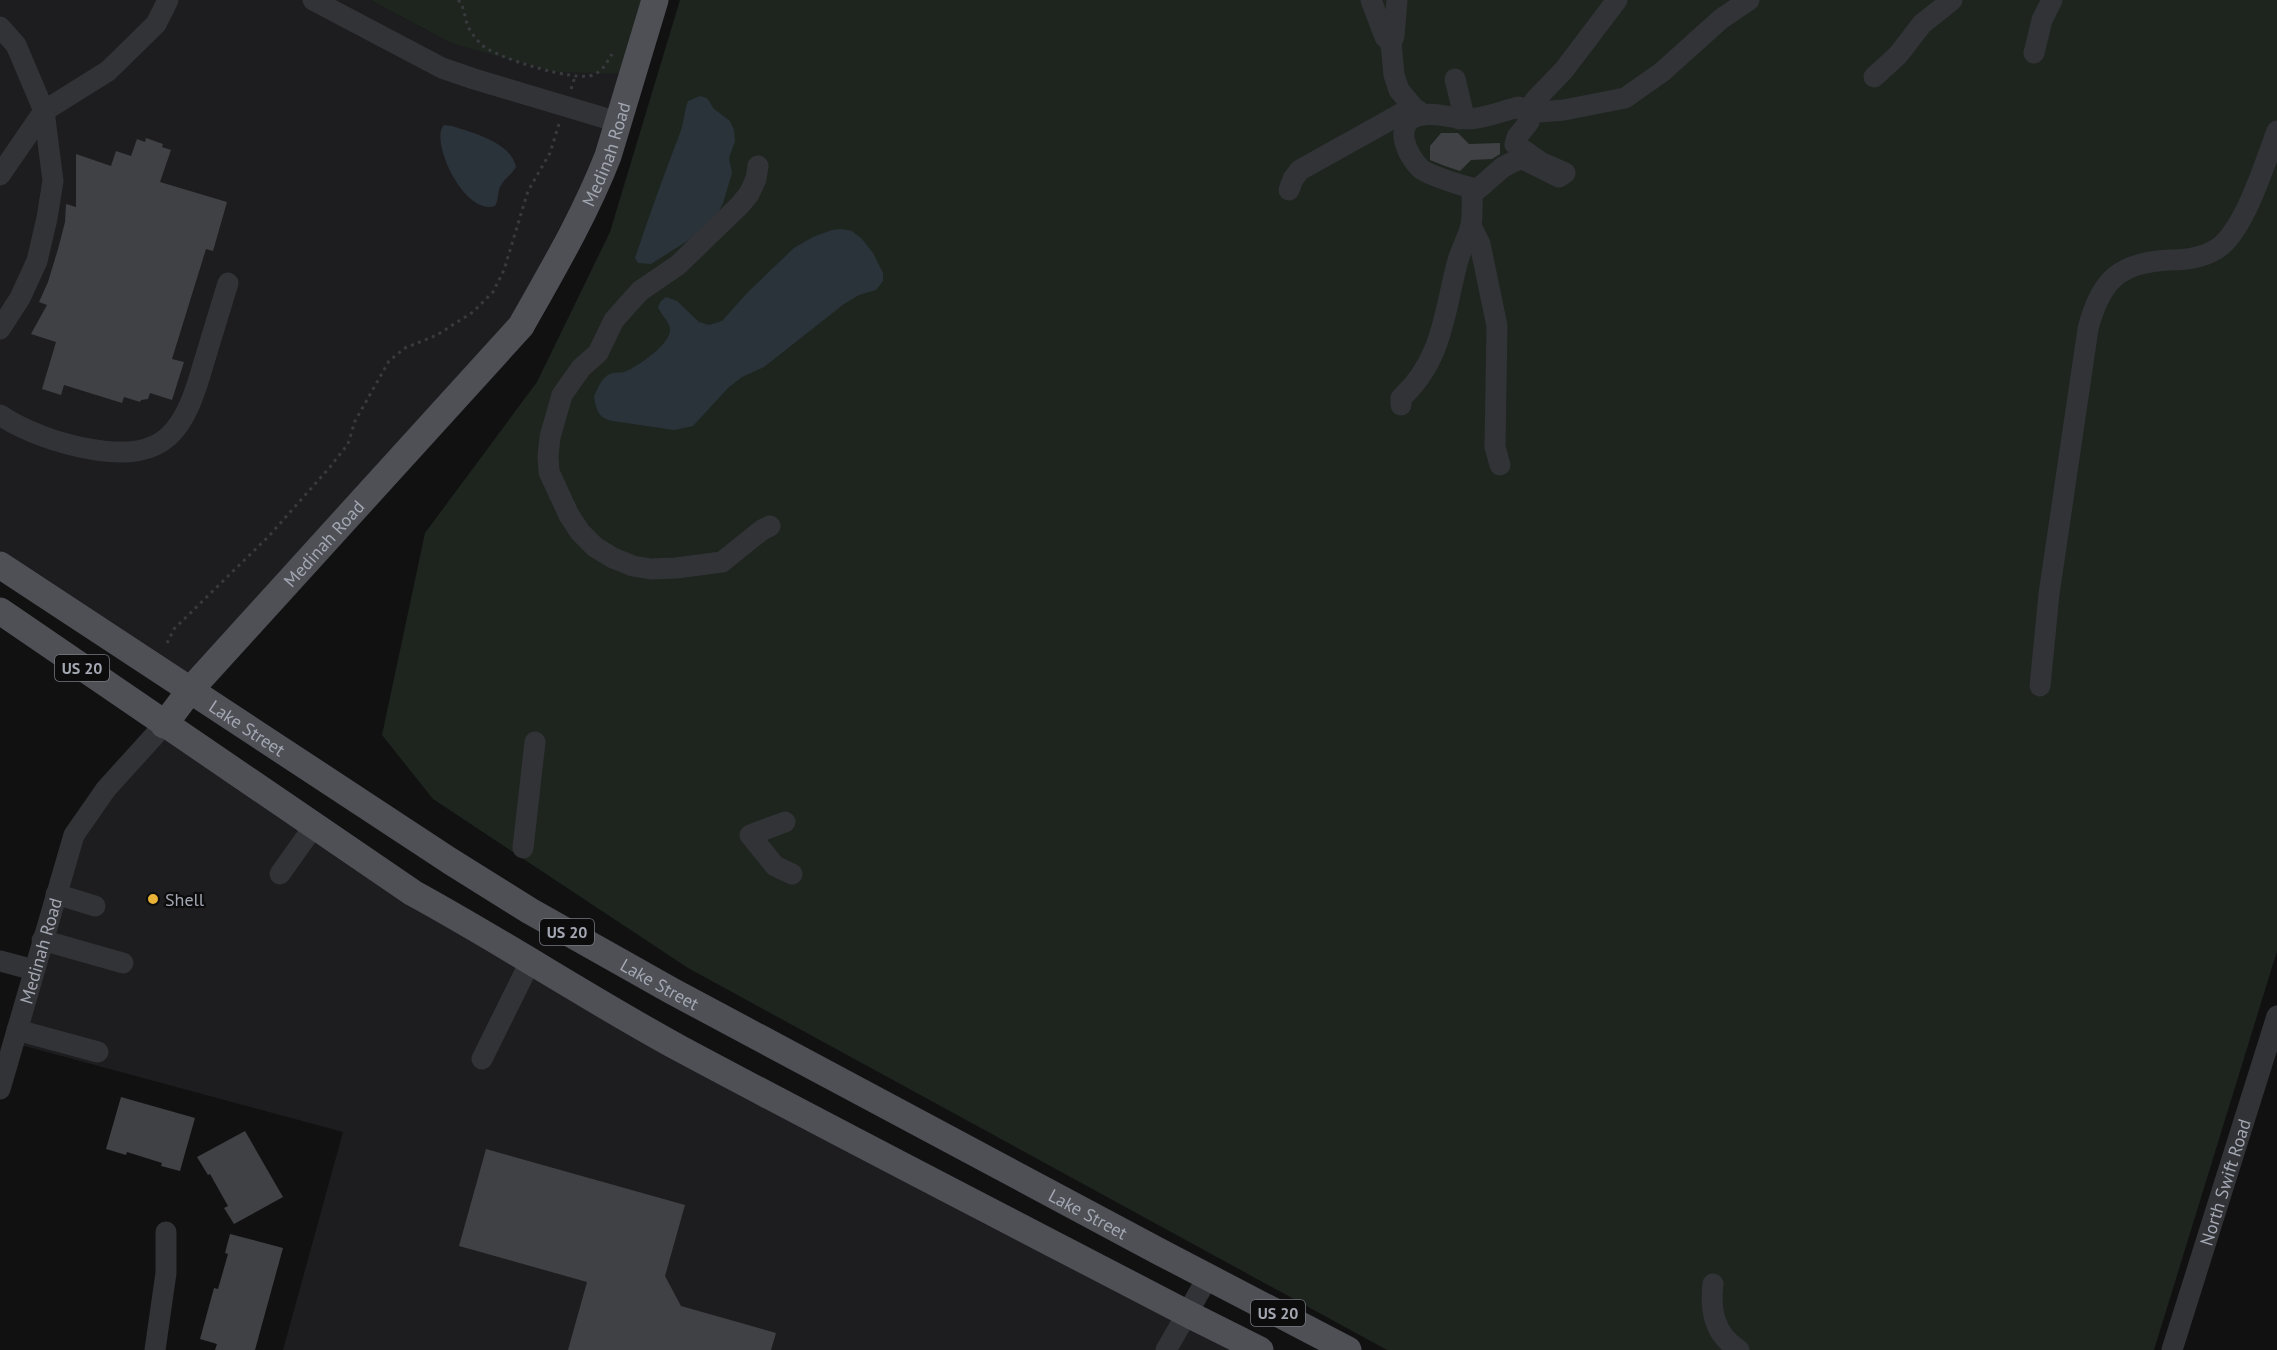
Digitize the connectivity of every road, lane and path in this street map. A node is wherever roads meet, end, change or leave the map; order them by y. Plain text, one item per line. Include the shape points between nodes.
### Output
1 (168, 0) edge
2 (313, 0) edge
3 (458, 0) edge
4 (655, 0) edge
5 (1371, 0) edge
6 (1397, 0) edge
7 (1617, 0) edge
8 (1749, 0) edge
9 (1952, 0) edge
10 (2052, 0) edge
11 (0, 27) edge
12 (1391, 43) junction
13 (2034, 53) dead end
14 (612, 54) dead end
15 (575, 76) junction
16 (1874, 77) dead end
17 (1455, 79) dead end
18 (565, 106) junction
19 (44, 111) junction
20 (1418, 111) junction
21 (1526, 112) junction
22 (1459, 119) junction
23 (618, 122) junction
24 (2277, 131) edge
25 (758, 166) dead end
26 (0, 175) edge
27 (1472, 188) junction
28 (1289, 190) dead end
29 (1471, 226) junction
30 (228, 283) dead end
31 (0, 329) edge
32 (1401, 405) dead end
33 (0, 415) edge
34 (1500, 465) dead end
35 (770, 526) dead end
36 (0, 565) edge
37 (0, 611) edge
38 (167, 643) dead end
39 (2040, 686) dead end
40 (191, 689) junction
41 (164, 725) junction
42 (535, 742) dead end
43 (785, 822) dead end
44 (314, 826) junction
45 (523, 848) dead end
46 (280, 874) dead end
47 (792, 874) dead end
48 (56, 894) junction
49 (95, 906) dead end
50 (42, 940) junction
51 (0, 961) edge
52 (530, 962) junction
53 (123, 963) dead end
54 (34, 970) junction
55 (2277, 1016) edge
56 (17, 1030) junction
57 (98, 1052) dead end
58 (482, 1059) dead end
59 (0, 1089) edge
60 (166, 1232) dead end
61 (1208, 1277) junction
62 (1713, 1284) dead end
63 (1186, 1313) junction
64 (155, 1350) edge
65 (1166, 1350) edge
66 (1260, 1350) edge
67 (1348, 1350) edge
68 (1739, 1350) edge
69 (2172, 1350) edge

1 - 19 street via 156,24 108,71
2 - 18 street via 442,68
3 - 15 path via 468,28 483,46 511,60
4 - 23 main road, Medinah Road
5 - 12 street
6 - 12 street
7 - 21 street via 1564,70
8 - 21 street via 1625,98
9 - 16 street via 1922,24 1898,55
10 - 13 street via 2042,20
11 - 19 street via 16,45
12 - 20 street via 1398,90
14 - 15 path via 605,67 594,75
15 - 18 path
17 - 22 street via 1462,112
18 - 23 street
18 - 38 path via 550,153 528,191 504,270 493,292 473,312 437,335 405,348 389,361 342,452 269,536 174,629
19 - 26 street
19 - 31 street via 53,181 47,218 37,261
20 - 22 street
20 - 27 street via 1403,128 1402,136 1412,157 1434,176
20 - 28 street via 1300,170
21 - 22 street via 1519,107 1488,117
21 - 27 street via 1529,122 1515,144 1565,173 1559,177 1551,175 1521,158 1503,167 1478,189
23 - 40 main road, Medinah Road via 599,178 521,326
24 - 39 street via 2241,218 2220,247 2187,260 2145,263 2127,269 2112,278 2098,296 2088,329 2049,594
25 - 35 street via 756,179 740,205 678,264 640,291 614,320 598,353 580,368 562,394 548,456 549,472 580,532 595,547 633,566 676,568 722,562
27 - 29 street
29 - 32 street via 1432,358 1401,398
29 - 34 street via 1480,244 1497,326 1495,447
30 - 33 street via 190,406 178,427 161,443 138,452 108,452 35,432
36 - 40 main road, Lake Street / US 20
37 - 41 main road, US 20
40 - 41 main road, Medinah Road
40 - 61 main road, Lake Street / US 20 via 530,911
41 - 44 main road, US 20
41 - 48 street, Medinah Road via 121,770 87,814 72,841
42 - 45 street
43 - 47 street via 750,835 775,866
44 - 46 street
44 - 52 main road, US 20 via 413,892
48 - 49 street
48 - 50 street, Medinah Road
50 - 53 street
50 - 54 street, Medinah Road
51 - 54 street
52 - 58 street
52 - 63 main road, US 20 via 677,1047
54 - 56 street, Medinah Road
55 - 69 street, North Swift Road
56 - 57 street
56 - 59 street, Medinah Road
60 - 64 street via 166,1273
61 - 63 street
61 - 67 main road, Lake Street / US 20
62 - 68 street via 1712,1313 1716,1326
63 - 65 street
63 - 66 main road, US 20

